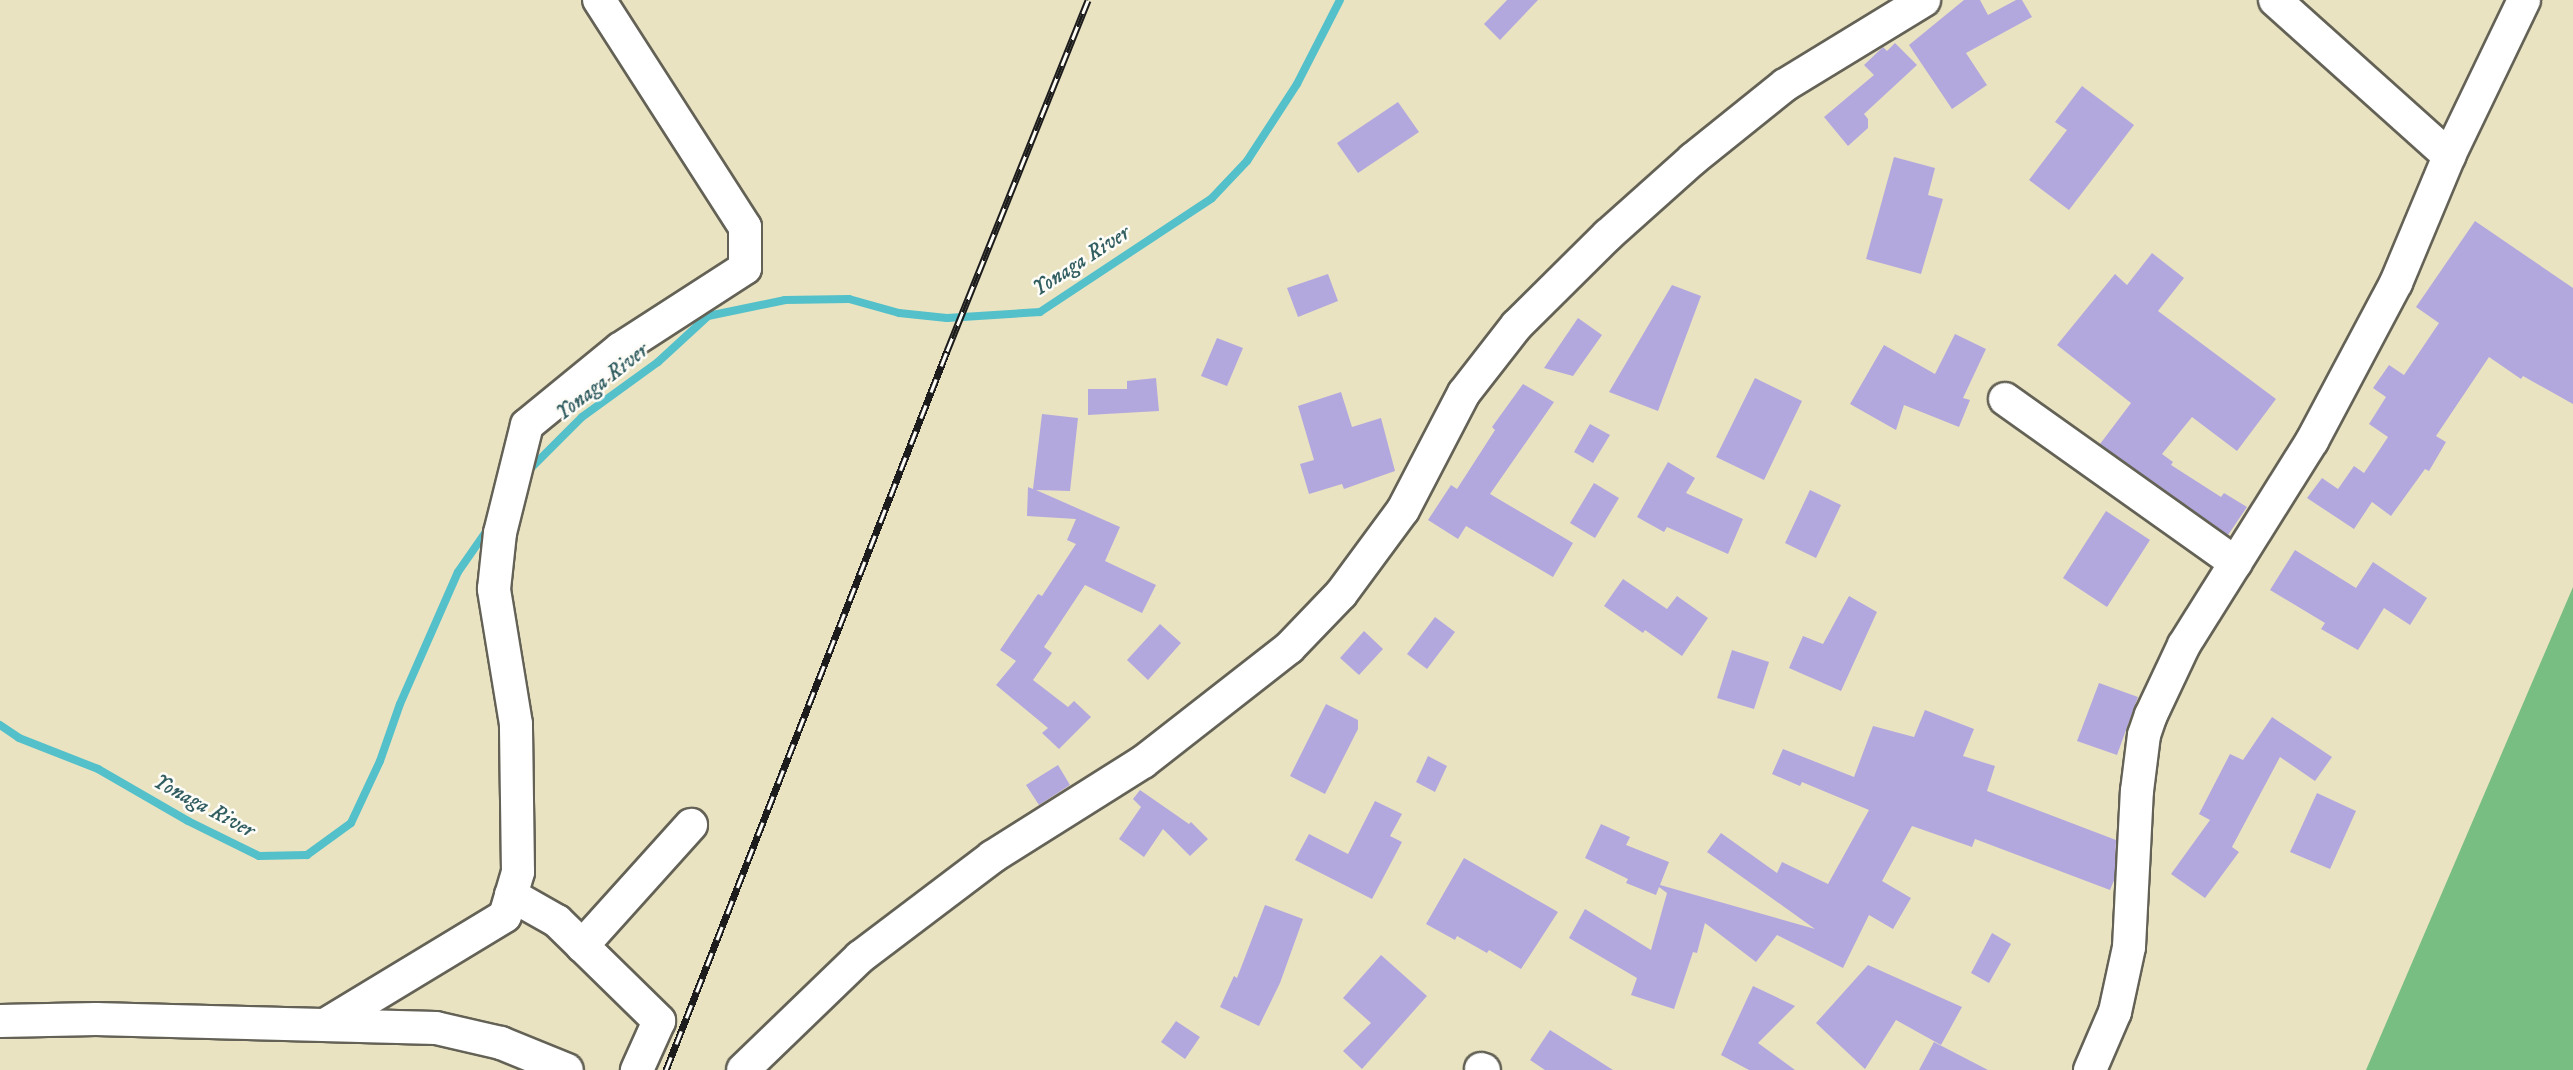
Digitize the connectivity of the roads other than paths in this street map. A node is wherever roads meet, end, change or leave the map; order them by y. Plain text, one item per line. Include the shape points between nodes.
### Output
1 (599, 0) edge
2 (2275, 0) edge
3 (2524, 0) edge
4 (1915, 2) edge
5 (2449, 156) junction
6 (2005, 399) dead end
7 (2236, 563) junction
8 (691, 825) dead end
9 (511, 895) junction
10 (582, 946) junction
11 (0, 1021) edge
12 (325, 1025) junction
13 (567, 1070) edge
14 (637, 1070) edge
15 (743, 1070) edge
16 (2090, 1070) edge

1 - 9 street via 746,228 745,268 620,349 527,425 505,516 494,589 516,724 518,872
2 - 5 street
3 - 5 street
4 - 15 street via 1785,85 1676,174 1517,326 1464,393 1403,510 1341,594 1289,648 1143,762 992,857 861,957
5 - 7 street via 2396,283 2312,441
6 - 7 street
7 - 16 street via 2184,645 2144,735 2137,791 2129,947 2115,1012
8 - 10 street
9 - 10 street via 557,921
9 - 12 street via 505,916
10 - 14 street via 659,1021
11 - 12 street
12 - 13 street via 436,1028 501,1043

